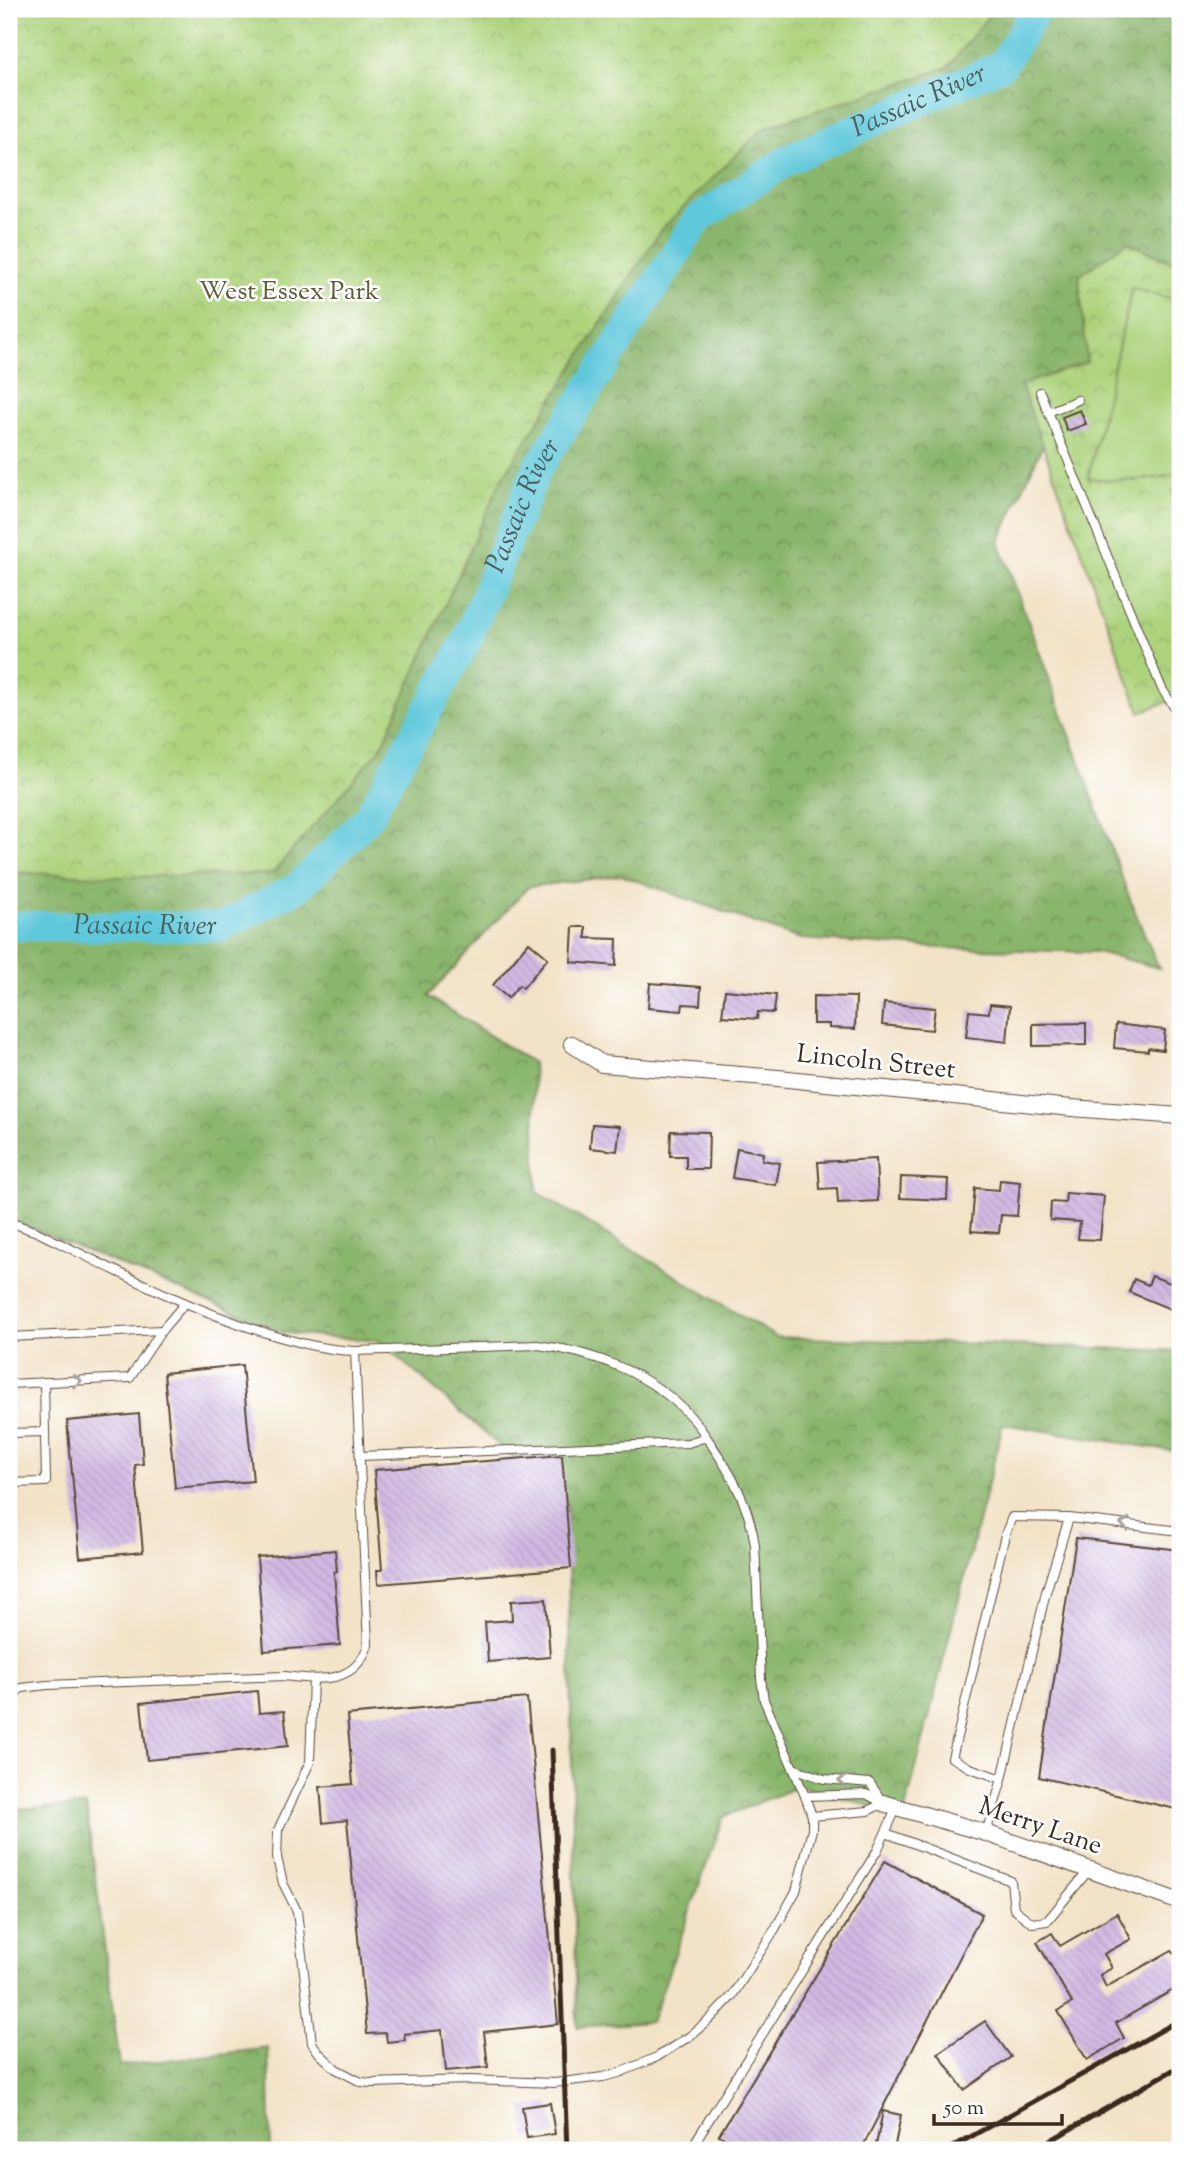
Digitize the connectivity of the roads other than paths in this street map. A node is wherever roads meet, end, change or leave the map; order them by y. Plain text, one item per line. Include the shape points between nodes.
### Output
1 (1040, 392) dead end
2 (1078, 400) dead end
3 (1048, 412) junction
4 (1180, 716) edge
5 (572, 1044) dead end
6 (1180, 1116) edge
7 (9, 1222) edge
8 (185, 1303) junction
9 (162, 1330) junction
10 (9, 1337) edge
11 (355, 1351) junction
12 (44, 1382) junction
13 (9, 1384) edge
14 (45, 1432) junction
15 (9, 1433) edge
16 (706, 1437) junction
17 (360, 1456) junction
18 (9, 1483) edge
19 (1069, 1518) junction
20 (1180, 1531) edge
21 (313, 1679) junction
22 (9, 1697) edge
23 (793, 1768) junction
24 (1002, 1779) junction
25 (805, 1796) junction
26 (890, 1805) junction
27 (812, 1816) junction
28 (886, 1833) junction
29 (986, 1833) junction
30 (1089, 1869) junction
31 (1180, 1902) edge
32 (690, 2150) edge

1 - 3 lane
2 - 3 lane
3 - 4 lane via 1162,690
5 - 6 street, Lincoln Street via 602,1065
7 - 8 lane
8 - 9 lane
8 - 11 lane via 299,1343
9 - 10 lane
12 -> 9 lane via 130,1378
11 - 16 lane via 559,1348 635,1374 677,1403
11 - 17 lane
12 - 13 lane
12 - 14 lane
14 - 15 lane
14 - 18 lane via 46,1482
16 - 17 lane via 688,1443
16 - 23 lane via 735,1481 752,1524 764,1700
17 - 21 lane via 369,1645 356,1668 342,1676
20 -> 19 lane
19 - 24 lane via 1046,1592
19 - 24 lane via 1012,1517 1005,1535 953,1758
21 - 22 lane via 285,1676 47,1685 22,1688
21 - 27 lane via 310,1762 278,1830 277,1858 297,1911 312,2043 327,2062 361,2082 554,2083 603,2077 657,2057 709,2020 753,1965 796,1891
23 - 25 lane
26 -> 23 lane via 870,1783 824,1779
24 - 29 lane
25 - 26 lane via 866,1794
25 - 27 lane
26 - 27 lane
26 - 28 lane
26 - 29 street, Merry Lane
28 - 30 lane via 1011,1881 1014,1909 1032,1923 1047,1921
28 - 32 lane
29 - 30 street, Merry Lane
30 - 31 street, Merry Lane

